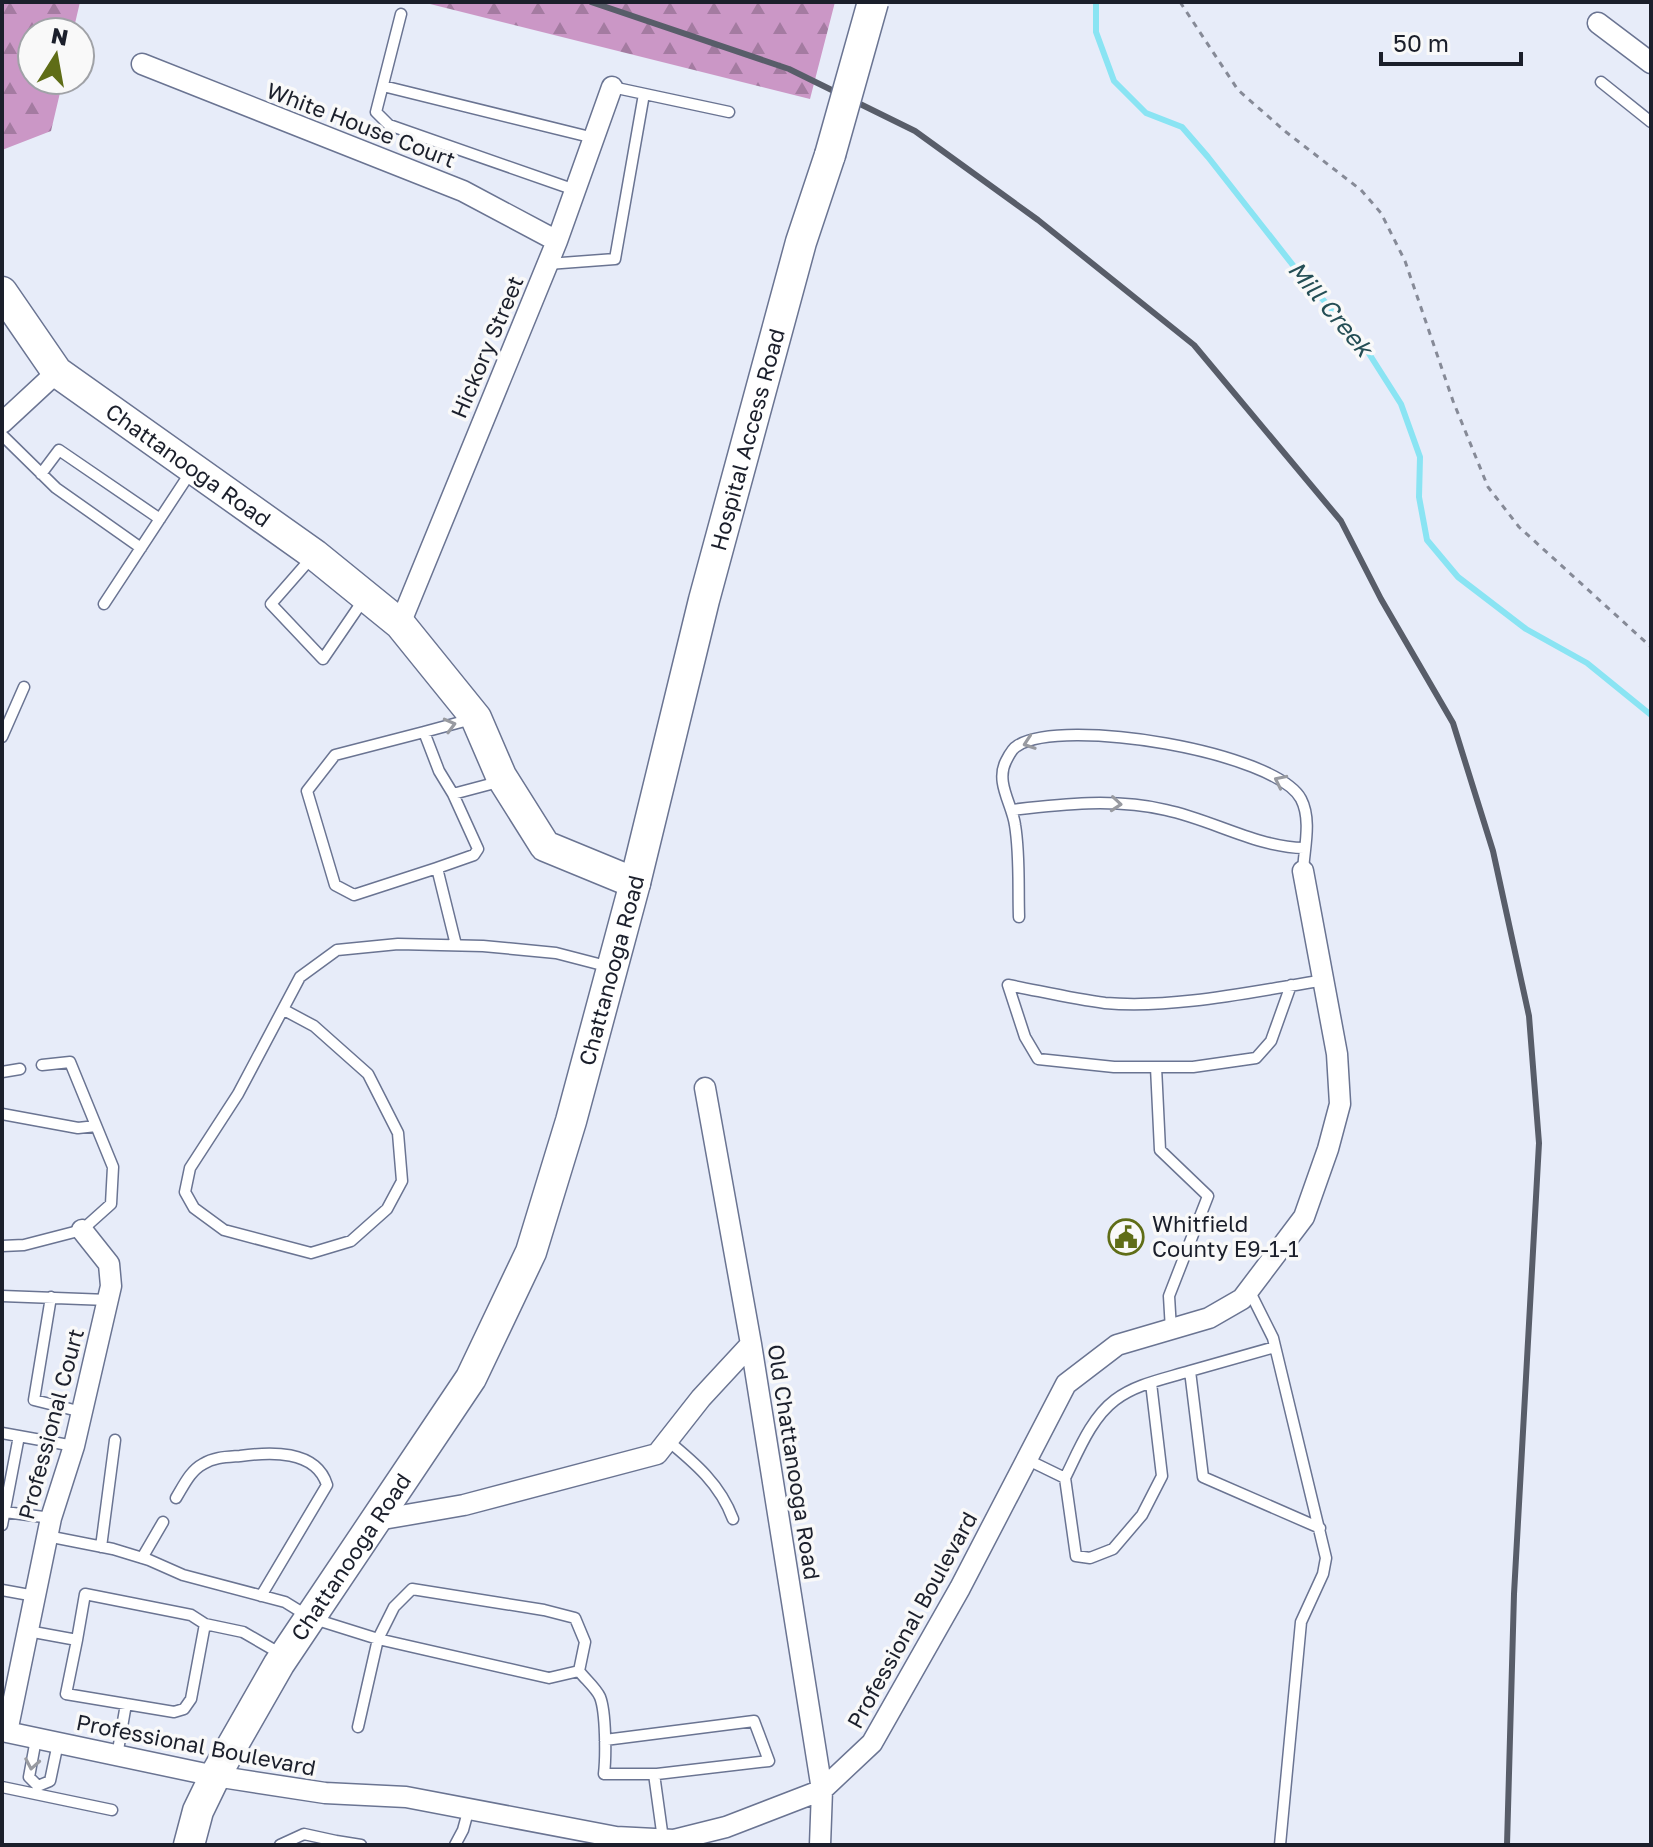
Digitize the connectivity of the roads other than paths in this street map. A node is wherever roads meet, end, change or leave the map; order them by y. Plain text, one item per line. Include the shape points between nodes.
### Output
1 (873, 2) edge
2 (401, 14) dead end
3 (1598, 23) dead end
4 (1647, 54) edge
5 (142, 64) dead end
6 (1601, 82) dead end
7 (383, 86) junction
8 (612, 87) joint
9 (644, 94) junction
10 (729, 112) dead end
11 (1651, 122) edge
12 (594, 138) junction
13 (575, 190) junction
14 (557, 241) junction
15 (547, 264) junction
16 (2, 292) edge
17 (57, 372) junction
18 (2, 423) edge
19 (2, 435) edge
20 (193, 469) junction
21 (41, 474) junction
22 (160, 519) junction
23 (141, 548) junction
24 (315, 555) junction
25 (366, 596) junction
26 (104, 604) dead end
27 (400, 624) junction
28 (24, 687) dead end
29 (476, 718) junction
30 (424, 732) junction
31 (2, 737) edge
32 (504, 780) junction
33 (453, 794) junction
34 (1011, 810) junction
35 (1304, 848) junction
36 (437, 868) junction
37 (1303, 871) joint
38 (635, 883) junction
39 (1019, 917) dead end
40 (456, 945) junction
41 (612, 968) junction
42 (1325, 980) junction
43 (1291, 985) junction
44 (284, 1010) junction
45 (42, 1065) dead end
46 (1156, 1067) junction
47 (20, 1069) dead end
48 (2, 1072) edge
49 (705, 1088) dead end
50 (2, 1114) edge
51 (96, 1126) junction
52 (82, 1230) junction
53 (2, 1246) edge
54 (1249, 1290) junction
55 (2, 1296) edge
56 (51, 1297) junction
57 (108, 1300) junction
58 (1171, 1331) junction
59 (751, 1344) junction
60 (1275, 1347) junction
61 (1190, 1371) junction
62 (1151, 1383) junction
63 (82, 1412) junction
64 (2, 1433) edge
65 (19, 1436) junction
66 (115, 1440) dead end
67 (667, 1440) junction
68 (74, 1446) junction
69 (1028, 1460) junction
70 (1065, 1478) junction
71 (176, 1498) dead end
72 (5, 1512) junction
73 (733, 1519) dead end
74 (377, 1520) junction
75 (163, 1522) dead end
76 (2, 1525) edge
77 (49, 1527) junction
78 (1320, 1528) junction
79 (101, 1547) junction
80 (142, 1558) junction
81 (2, 1590) edge
82 (35, 1596) junction
83 (261, 1596) junction
84 (311, 1618) junction
85 (205, 1624) junction
86 (28, 1631) junction
87 (378, 1639) junction
88 (77, 1640) junction
89 (285, 1656) junction
90 (579, 1671) junction
91 (126, 1704) junction
92 (358, 1727) dead end
93 (5, 1732) edge
94 (36, 1739) junction
95 (605, 1740) junction
96 (58, 1743) junction
97 (117, 1756) junction
98 (654, 1774) junction
99 (215, 1776) junction
100 (2, 1787) edge
101 (38, 1790) junction
102 (822, 1790) junction
103 (469, 1808) junction
104 (112, 1810) dead end
105 (663, 1839) junction
106 (336, 1843) edge
107 (189, 1845) edge
108 (280, 1845) edge
109 (361, 1845) edge
110 (455, 1845) edge
111 (820, 1845) edge
112 (1280, 1845) edge

1 - 38 main road, Hospital Access Road, bridge via 801,242 704,600
2 - 7 lane
3 - 4 street
5 - 14 street, White House Court via 463,191
6 - 11 lane
7 - 12 lane
7 - 13 lane via 376,112 389,125
8 - 9 lane
8 - 12 street, Hickory Street
9 - 10 lane
9 - 15 lane via 615,259
12 - 13 street, Hickory Street
13 - 14 street, Hickory Street
14 - 15 street, Hickory Street
15 - 27 street, Hickory Street
16 - 17 main road, Chattanooga Road
17 - 18 street
17 - 20 main road, Chattanooga Road
19 - 21 lane
20 - 22 lane
20 - 24 main road, Chattanooga Road
21 - 22 lane via 59,450
21 - 23 lane
22 - 23 lane
23 - 26 lane
24 - 25 main road, Chattanooga Road
24 - 25 lane via 271,604 323,659
25 - 27 main road, Chattanooga Road
27 - 29 main road, Chattanooga Road
28 - 31 lane
30 -> 29 lane
29 - 32 main road, Chattanooga Road
30 - 33 lane
30 - 36 lane via 335,755 307,791 335,885 354,895
32 - 33 lane
32 - 38 main road, Chattanooga Road via 545,846
33 - 36 lane via 478,849
34 -> 35 lane via 1107,803 1165,809 1274,846
35 -> 34 lane via 1302,801 1291,786 1178,744 1119,736 1048,736 1016,746 1005,763 1002,782
34 - 39 lane
35 - 37 lane
36 - 40 lane
37 - 42 street, Professional Boulevard
38 - 41 main road, Chattanooga Road
40 - 41 lane via 556,953
40 - 44 lane via 337,950 300,977
41 - 74 main road, Chattanooga Road via 531,1252 471,1378
42 - 43 lane
42 - 54 street, Professional Boulevard via 1340,1104 1304,1217
43 - 46 lane via 1271,1041 1256,1058
43 - 46 lane via 1166,1002 1106,1003 1008,985 1038,1059
44 - 44 lane via 190,1168 185,1192 194,1208 224,1230 311,1253 351,1241 387,1209 402,1181 398,1133 368,1074 314,1026
45 - 51 lane via 70,1062
46 - 58 lane via 1160,1150 1208,1196 1169,1296
47 - 48 lane
49 - 59 street, Old Chattanooga Road
50 - 51 lane via 78,1128
51 - 52 lane via 113,1167 111,1204
52 - 53 lane
52 - 57 street, Professional Court via 109,1264
54 - 58 street, Professional Boulevard via 1209,1318
54 - 60 lane
55 - 56 lane
56 - 57 lane
56 - 63 lane via 34,1400
57 - 63 street, Professional Court
58 - 69 street, Professional Boulevard via 1117,1345 1066,1384
59 - 67 street
59 - 102 street, Old Chattanooga Road
60 - 61 lane
60 - 78 lane
61 - 62 lane
61 - 78 lane via 1203,1477
62 - 70 lane via 1113,1401 1092,1426
62 - 70 lane via 1162,1476 1142,1515 1113,1549 1090,1558 1076,1556
63 - 68 street, Professional Court
64 - 65 lane
65 - 68 lane
65 - 72 lane
66 - 79 lane
67 - 73 lane via 701,1468
67 - 74 street via 657,1454 464,1505
68 - 77 street, Professional Court
69 - 70 lane
69 - 102 street, Professional Boulevard via 872,1743
71 - 83 lane via 191,1473 215,1459 269,1452 301,1458 323,1474 327,1485
72 - 76 lane
72 - 77 lane
74 - 84 main road, Chattanooga Road
75 - 80 lane
77 - 79 lane
77 - 82 street, Professional Court
78 - 112 lane via 1326,1558 1301,1622
79 - 80 lane
80 - 83 lane
81 - 82 lane
82 - 86 street, Professional Court
83 - 84 lane via 285,1602
84 - 87 lane
84 - 89 main road, Chattanooga Road
85 - 88 lane via 191,1615 85,1594
85 - 89 lane via 243,1632
85 - 91 lane via 191,1699 184,1709
86 - 88 lane
86 - 93 street, Professional Court
87 - 90 lane via 549,1678
87 - 90 lane via 394,1607 412,1589 544,1610 575,1618 585,1642
87 - 92 lane
88 - 91 lane via 66,1694
89 - 99 main road, Chattanooga Road
90 - 95 lane via 600,1696
91 - 97 lane
93 - 94 street, Professional Boulevard
94 - 96 street, Professional Boulevard
94 -> 101 lane via 29,1777
95 - 98 lane via 604,1774
95 - 98 lane via 754,1721 769,1761
96 - 97 street, Professional Boulevard
96 - 101 lane via 50,1781
97 - 99 street, Professional Boulevard
98 - 105 lane
99 - 103 street, Professional Boulevard
99 - 107 main road, Chattanooga Road
100 - 101 lane
101 - 104 lane
102 - 105 street, Professional Boulevard via 726,1827
102 - 111 street, Old Chattanooga Road
103 - 105 street, Professional Boulevard via 616,1837
103 - 110 lane
106 - 108 lane via 304,1834
106 - 109 lane

